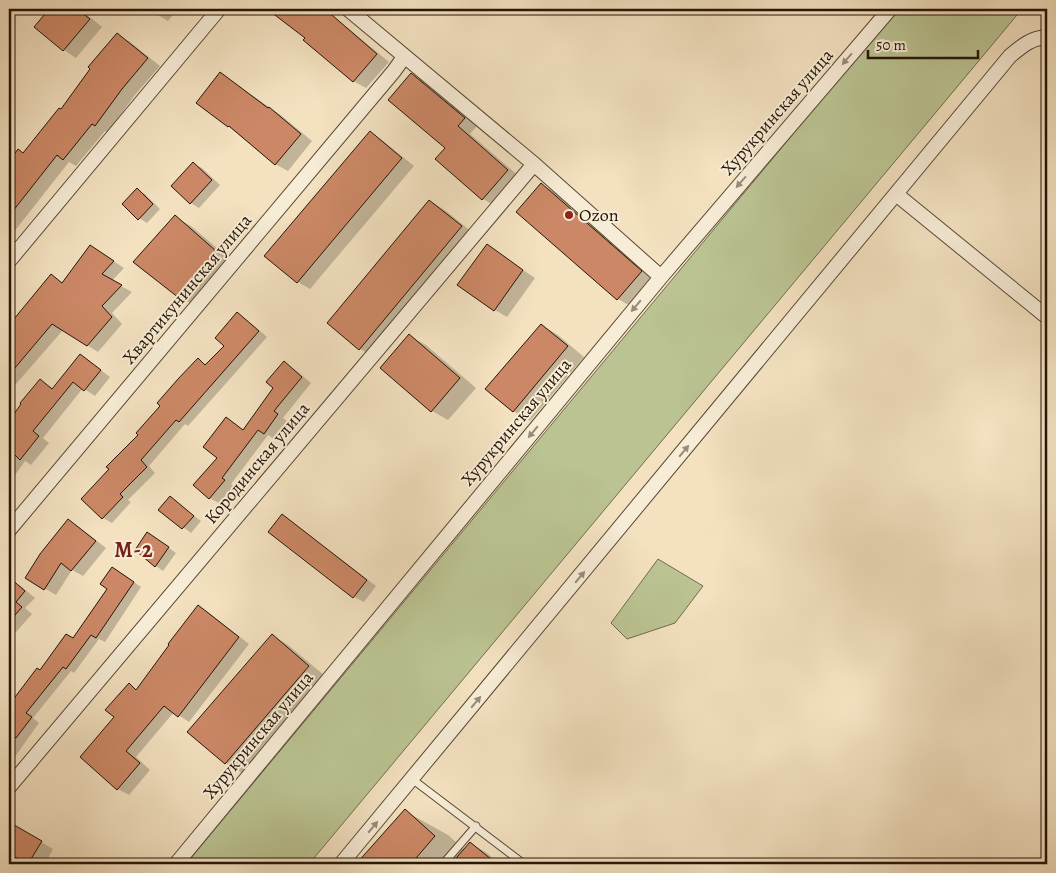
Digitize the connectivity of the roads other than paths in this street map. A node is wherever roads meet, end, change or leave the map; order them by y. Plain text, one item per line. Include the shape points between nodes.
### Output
1 (348, 9) edge
2 (890, 9) edge
3 (215, 14) edge
4 (1047, 37) edge
5 (404, 57) junction
6 (534, 164) junction
7 (896, 194) junction
8 (9, 262) edge
9 (661, 276) junction
10 (1047, 317) edge
11 (9, 530) edge
12 (412, 779) junction
13 (9, 787) edge
14 (476, 826) junction
15 (176, 864) edge
16 (341, 864) edge
17 (443, 864) edge
18 (524, 864) edge

1 - 5 street
2 -> 9 street, Хурукринская улица
3 - 8 street
4 - 7 street via 1024,44 1010,56
5 - 6 street
5 - 11 street, Хвартикунинская улица
6 - 9 street
6 - 13 street, Кородинская улица
7 - 10 street
12 -> 7 street
9 -> 15 street, Хурукринская улица
12 - 14 lane
16 -> 12 street
14 - 17 lane
14 - 18 lane

